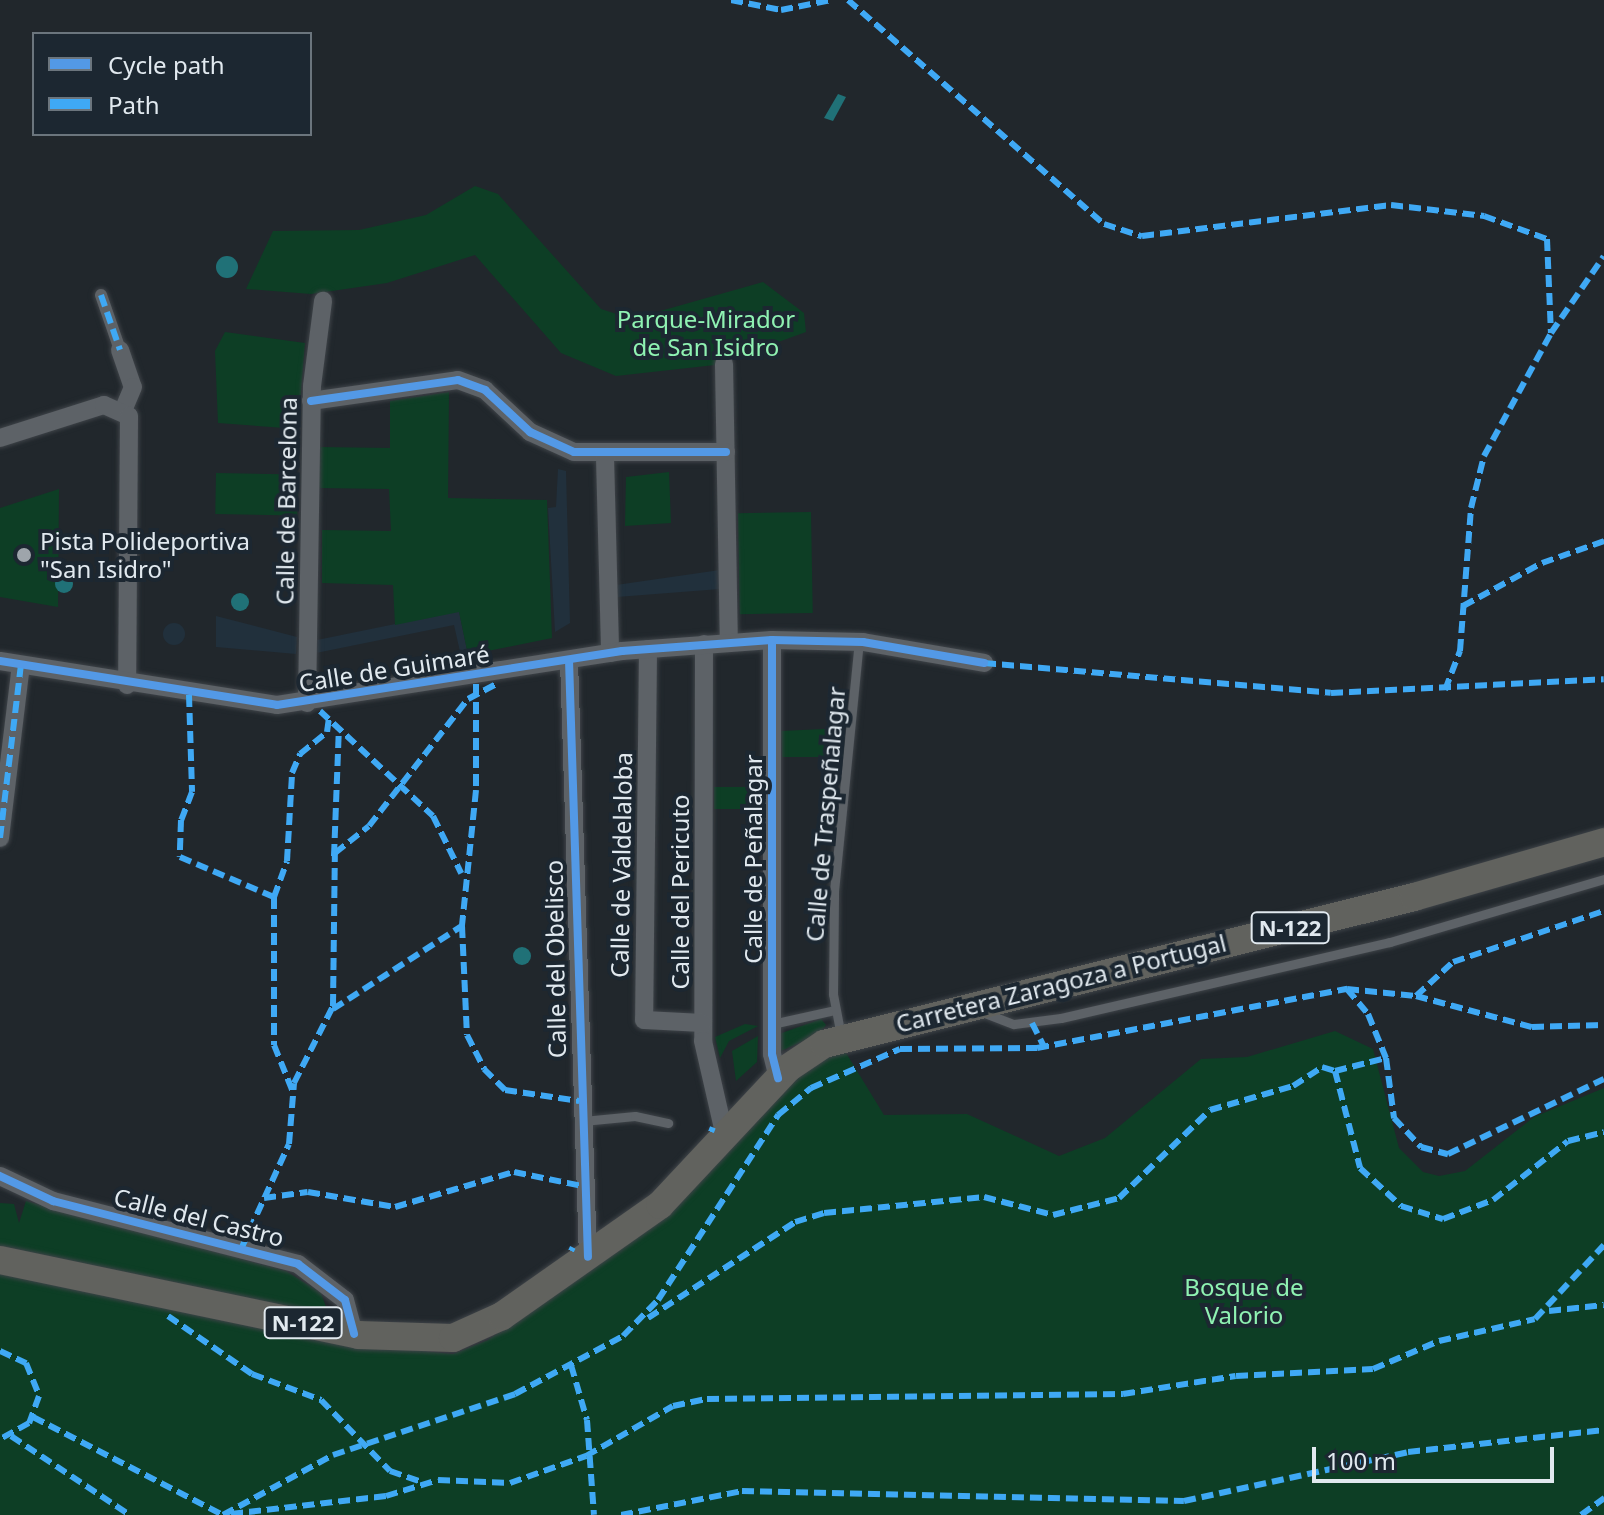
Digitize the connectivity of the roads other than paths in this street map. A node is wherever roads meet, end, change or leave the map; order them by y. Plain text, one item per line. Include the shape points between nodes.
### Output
1 (101, 295) dead end
2 (323, 301) dead end
3 (120, 350) joint
4 (724, 364) dead end
5 (311, 401) junction
6 (124, 408) junction
7 (0, 438) edge
8 (726, 452) junction
9 (605, 457) junction
10 (772, 640) junction
11 (859, 641) junction
12 (729, 643) junction
13 (704, 644) junction
14 (648, 649) junction
15 (610, 653) junction
16 (569, 660) junction
17 (0, 661) edge
18 (984, 663) dead end
19 (21, 665) junction
20 (127, 685) junction
21 (307, 703) junction
22 (0, 838) edge
23 (1604, 842) edge
24 (1604, 879) edge
25 (973, 1005) junction
26 (712, 1022) junction
27 (772, 1024) junction
28 (838, 1024) junction
29 (778, 1078) junction
30 (580, 1122) junction
31 (668, 1123) dead end
32 (725, 1137) junction
33 (0, 1176) edge
34 (588, 1257) junction
35 (0, 1260) edge
36 (343, 1332) junction

1 - 3 street
2 - 5 street, Calle de Barcelona
3 - 6 street via 133,387
4 - 8 street
5 - 9 street via 463,381 546,441
5 - 21 street, Calle de Barcelona
6 - 7 street via 104,405
6 - 20 street via 130,427
8 - 9 street
8 - 12 street
9 - 15 street
10 - 11 street, Calle de Guimaré
10 - 12 street, Calle de Guimaré
10 - 27 street, Calle de Peñalagar
11 - 18 street, Calle de Guimaré
11 - 28 lane, Calle de Traspeñalagar via 834,891
12 - 13 street, Calle de Guimaré
13 - 14 street, Calle de Guimaré
13 - 26 street, Calle del Pericuto
14 - 15 street, Calle de Guimaré
14 - 26 street, Calle de Valdelaloba via 644,1020
15 - 16 street, Calle de Guimaré
16 - 21 street, Calle de Guimaré
16 - 30 street, Calle del Obelisco
17 - 19 street, Calle de Guimaré
19 - 20 street, Calle de Guimaré
19 - 22 street
20 - 21 street, Calle de Guimaré via 251,703
23 - 25 highway, Carretera Zaragoza a Portugal / N-122 via 1426,894
24 - 25 lane via 1390,942 1061,1018 1005,1023
25 - 28 highway, Carretera Zaragoza a Portugal / N-122
26 - 32 street, Calle del Pericuto
27 - 28 lane
27 - 29 street, Calle de Peñalagar
28 - 29 highway, N-122
29 - 32 highway, N-122
30 - 31 lane via 635,1116
30 - 34 street, Calle del Obelisco
32 - 34 highway, N-122 via 669,1198
33 - 36 street, Calle del Castro via 53,1201 292,1262 328,1286
34 - 36 highway, N-122 via 461,1337 412,1342
35 - 36 highway, N-122

